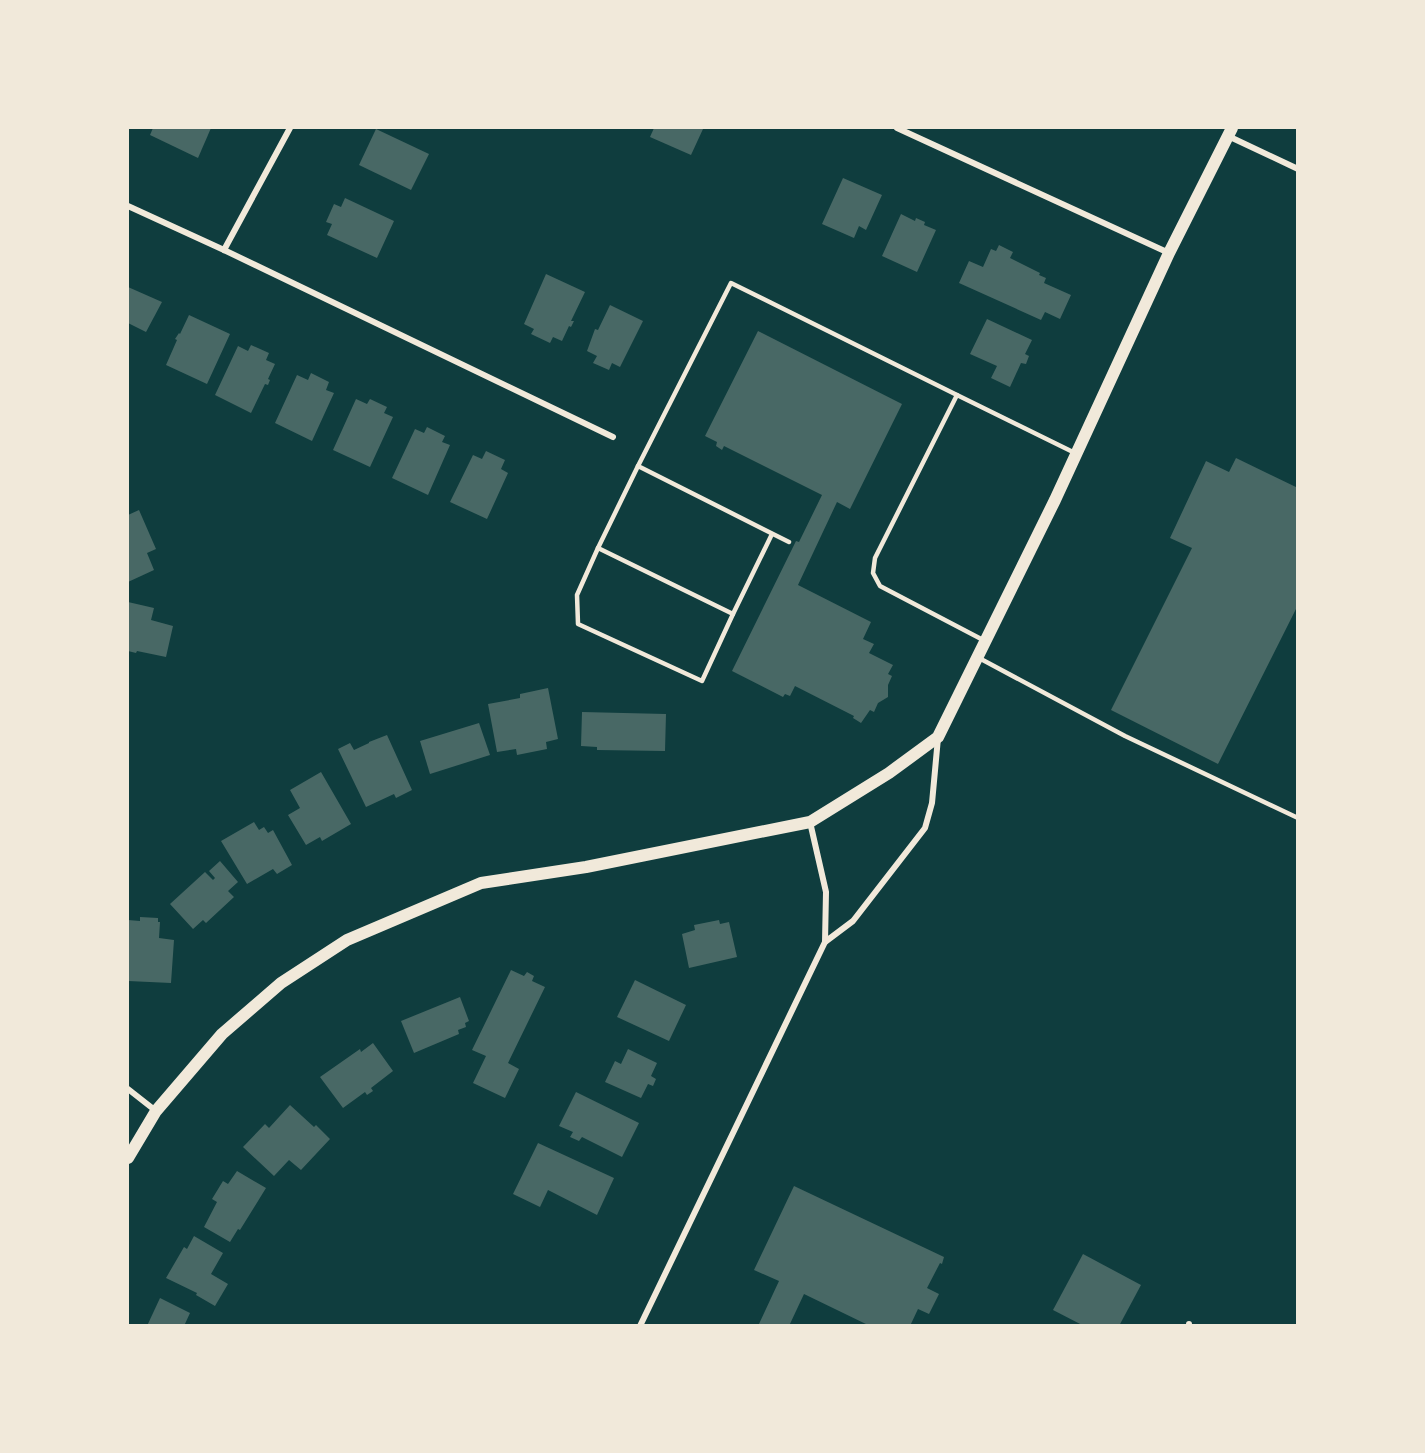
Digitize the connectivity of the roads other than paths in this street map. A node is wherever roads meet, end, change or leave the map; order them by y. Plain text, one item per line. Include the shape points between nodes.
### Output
1 (290, 128) edge
2 (897, 128) edge
3 (1230, 132) edge
4 (1298, 169) edge
5 (128, 206) edge
6 (224, 250) junction
7 (1169, 253) junction
8 (957, 395) junction
9 (613, 437) dead end
10 (1077, 454) junction
11 (638, 466) junction
12 (772, 534) junction
13 (789, 542) dead end
14 (598, 548) junction
15 (733, 614) junction
16 (986, 641) junction
17 (976, 657) junction
18 (938, 738) junction
19 (1298, 818) edge
20 (810, 822) junction
21 (825, 942) junction
22 (128, 1089) edge
23 (156, 1111) junction
24 (128, 1158) edge
25 (640, 1326) edge

1 - 6 street
2 - 7 street
3 - 4 street
3 - 7 main road
5 - 6 street
6 - 9 street
7 - 10 main road
8 - 10 lane
8 - 11 lane via 731,283
8 - 16 lane via 875,558 873,573 880,586
10 - 16 main road
11 - 12 lane
11 - 14 lane
12 - 13 lane
12 - 15 lane
14 - 15 lane
14 - 15 lane via 577,594 578,624 702,681
16 - 17 main road
17 - 18 main road
17 - 19 lane via 1125,736
18 - 20 main road
18 - 21 street via 932,803 925,828 853,921
20 - 21 street via 826,892
20 - 23 main road via 586,867 481,883 347,940 281,983 222,1034
21 - 25 street
22 - 23 street
23 - 24 main road

